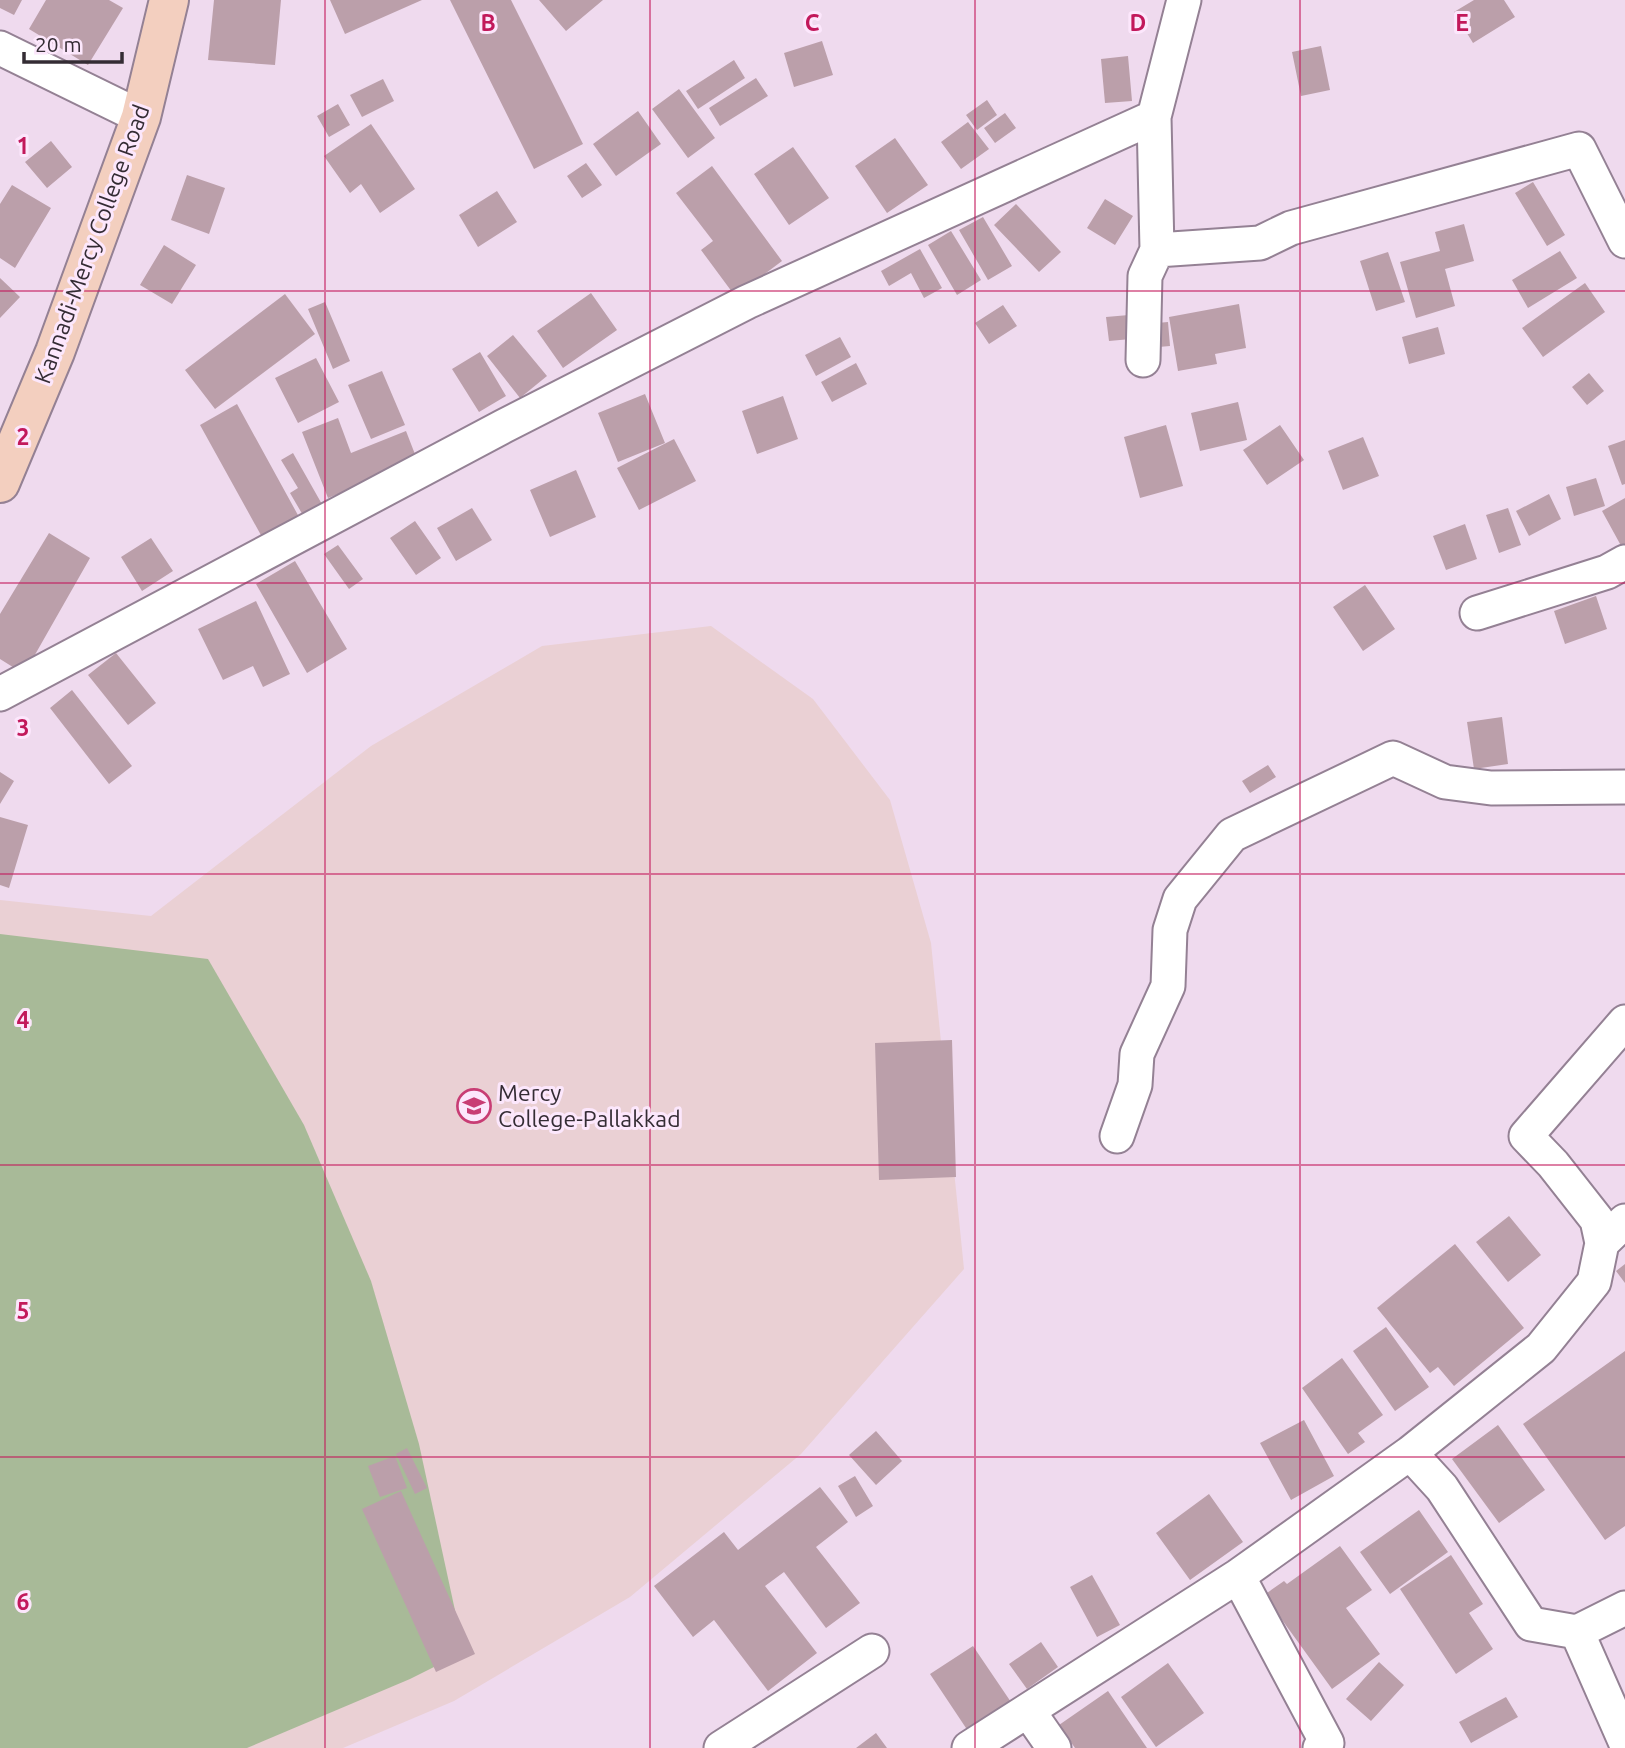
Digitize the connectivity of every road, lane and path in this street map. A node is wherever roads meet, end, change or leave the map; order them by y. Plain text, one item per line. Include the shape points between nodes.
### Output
1 (169, 0) edge
2 (1184, 0) edge
3 (0, 48) edge
4 (141, 117) junction
5 (1154, 117) junction
6 (1625, 241) edge
7 (1157, 250) junction
8 (1143, 360) dead end
9 (0, 483) edge
10 (1625, 562) edge
11 (1478, 613) dead end
12 (0, 694) edge
13 (1625, 787) edge
14 (1625, 1022) edge
15 (1117, 1136) dead end
16 (1613, 1232) edge
17 (1410, 1453) junction
18 (1238, 1576) junction
19 (1625, 1608) edge
20 (1577, 1632) junction
21 (872, 1651) dead end
22 (1029, 1712) junction
23 (1625, 1741) edge
24 (721, 1748) edge
25 (969, 1748) edge
26 (1054, 1748) edge
27 (1320, 1748) edge

1 - 4 main road, Kannadi-Mercy College Road
2 - 5 street
3 - 4 street
4 - 9 main road, Kannadi-Mercy College Road via 55,352
5 - 7 street
5 - 12 street via 735,309 492,432
6 - 7 street via 1579,149 1290,228 1260,243
7 - 8 street via 1145,276
10 - 11 street via 1607,572
13 - 15 street via 1445,782 1393,758 1232,835 1180,900 1170,930 1168,986 1138,1054 1135,1085
14 - 16 street via 1526,1136 1597,1220
16 - 17 street via 1594,1282 1541,1348
17 - 18 street
17 - 20 street via 1443,1488 1531,1624
18 - 22 street
18 - 27 street via 1327,1743
19 - 20 street
20 - 23 street
21 - 24 street
22 - 25 street
22 - 26 street

